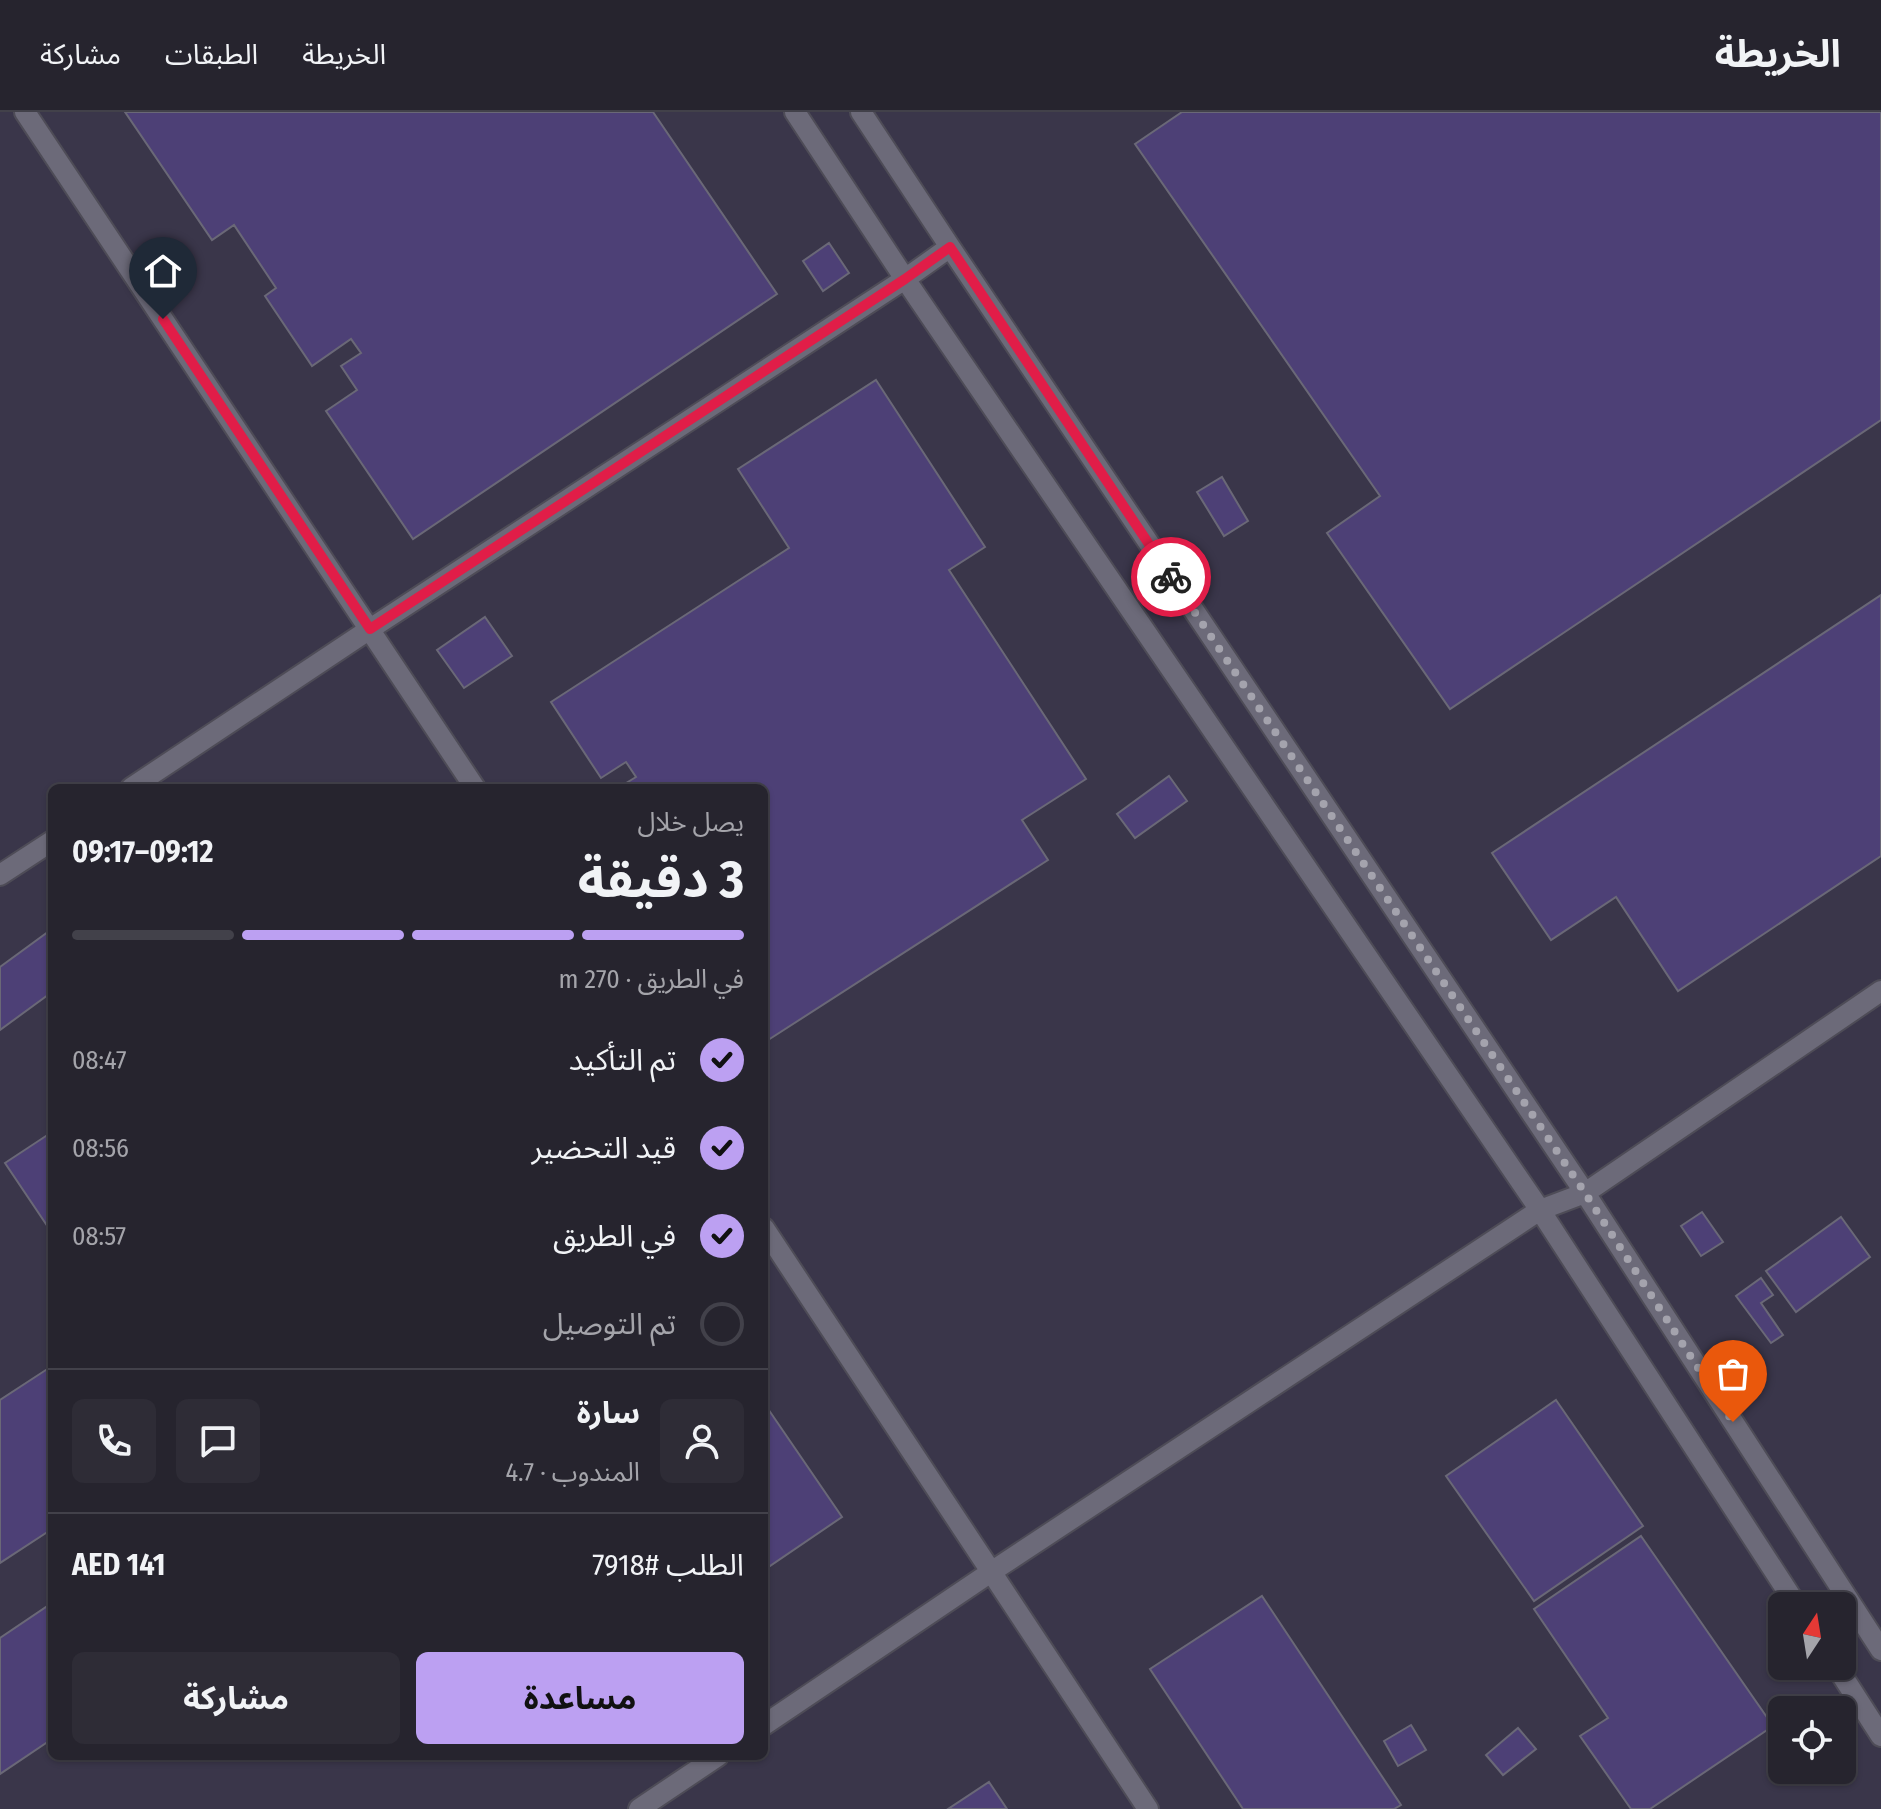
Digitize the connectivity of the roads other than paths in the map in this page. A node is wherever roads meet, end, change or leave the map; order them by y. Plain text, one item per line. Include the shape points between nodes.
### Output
1 (25, 112) edge
2 (795, 112) edge
3 (861, 112) edge
4 (950, 247) junction
5 (905, 279) junction
6 (370, 629) junction
7 (137, 784) edge
8 (472, 784) edge
9 (48, 844) edge
10 (0, 875) edge
11 (1881, 991) edge
12 (1585, 1193) junction
13 (1540, 1210) junction
14 (768, 1234) edge
15 (991, 1572) junction
16 (1788, 1592) edge
17 (1881, 1650) edge
18 (1845, 1680) edge
19 (768, 1722) edge
20 (1881, 1736) edge
21 (712, 1760) edge
22 (639, 1809) edge
23 (1148, 1809) edge

1 - 6 street
2 - 5 street
3 - 4 street
4 - 5 street
4 - 12 street
5 - 6 street
5 - 13 street
6 - 7 street
6 - 8 street
9 - 10 street
11 - 12 street
12 - 13 street
12 - 17 street
13 - 15 street
13 - 16 street
14 - 15 street
15 - 19 street
15 - 23 street
18 - 20 street
21 - 22 street

